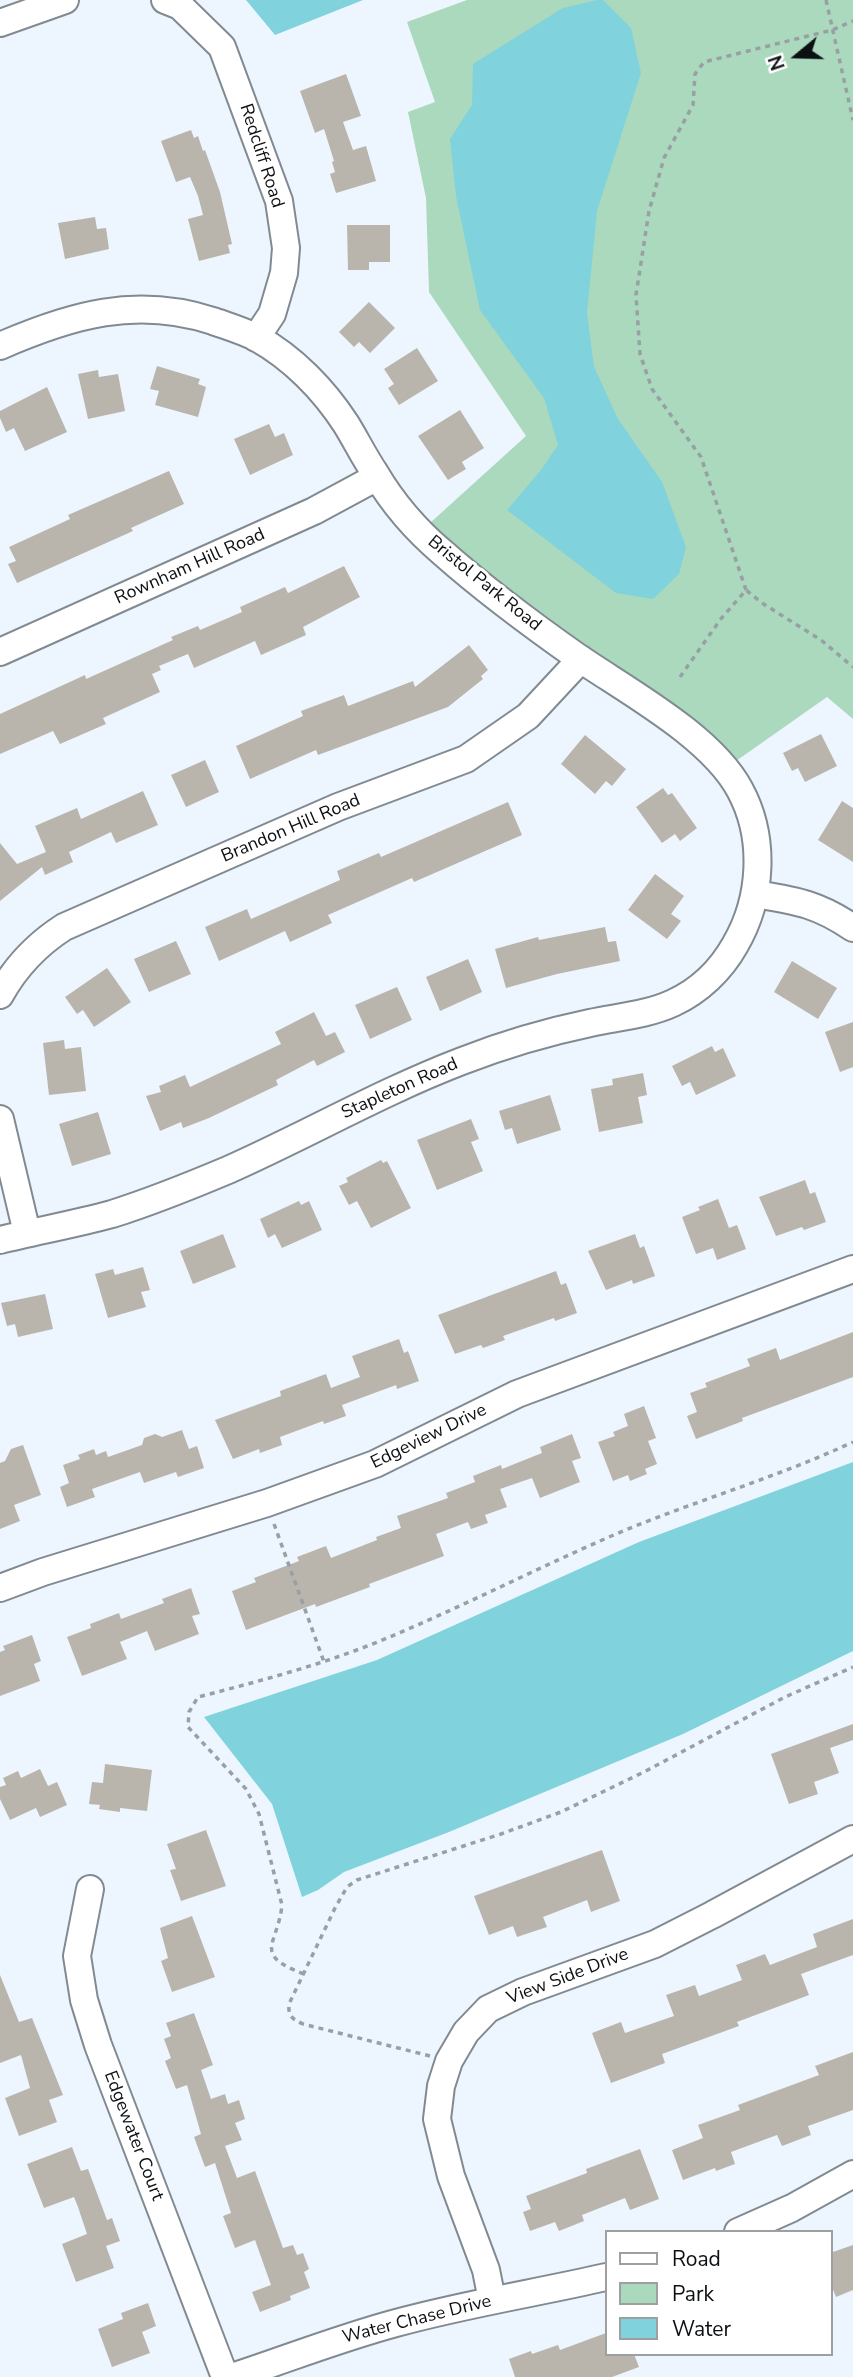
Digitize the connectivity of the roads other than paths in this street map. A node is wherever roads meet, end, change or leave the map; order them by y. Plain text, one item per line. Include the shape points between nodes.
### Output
1 (65, 0) edge
2 (165, 0) edge
3 (0, 23) edge
4 (256, 338) junction
5 (0, 346) edge
6 (377, 477) junction
7 (0, 652) edge
8 (582, 659) junction
9 (756, 894) junction
10 (853, 928) edge
11 (0, 995) edge
12 (0, 1119) edge
13 (27, 1233) junction
14 (0, 1240) edge
15 (853, 1269) edge
16 (0, 1588) edge
17 (853, 1839) edge
18 (90, 1889) dead end
19 (853, 2174) edge
20 (742, 2230) edge
21 (604, 2277) edge
22 (492, 2300) junction
23 (225, 2377) edge
24 (232, 2377) edge

1 - 3 street
2 - 4 street, Redcliff Road via 180,6 222,47 279,201 286,248 284,273 271,314
4 - 5 street, Bristol Park Road via 201,318 146,310 86,314
4 - 6 street, Bristol Park Road via 297,368 328,399
6 - 7 street, Rownham Hill Road via 314,511
6 - 8 street, Bristol Park Road via 440,551
8 - 9 street, Bristol Park Road via 673,720 723,765 741,790 752,824 758,857
8 - 11 street, Brandon Hill Road via 528,716 473,755 338,807 64,927 20,964
9 - 10 street via 802,902
9 - 13 street, Stapleton Road via 746,926 717,971 670,1004 567,1028 466,1059 223,1172 112,1213
12 - 13 street
13 - 14 street, Stapleton Road
15 - 16 street, Edgeview Drive via 517,1394 375,1464
17 - 22 street, View Side Drive via 655,1944 488,2009 466,2032 449,2061 437,2119
18 - 23 street, Edgewater Court via 77,1956 84,2000
19 - 20 street
21 - 22 street, Water Chase Drive
22 - 24 street, Water Chase Drive via 397,2322

